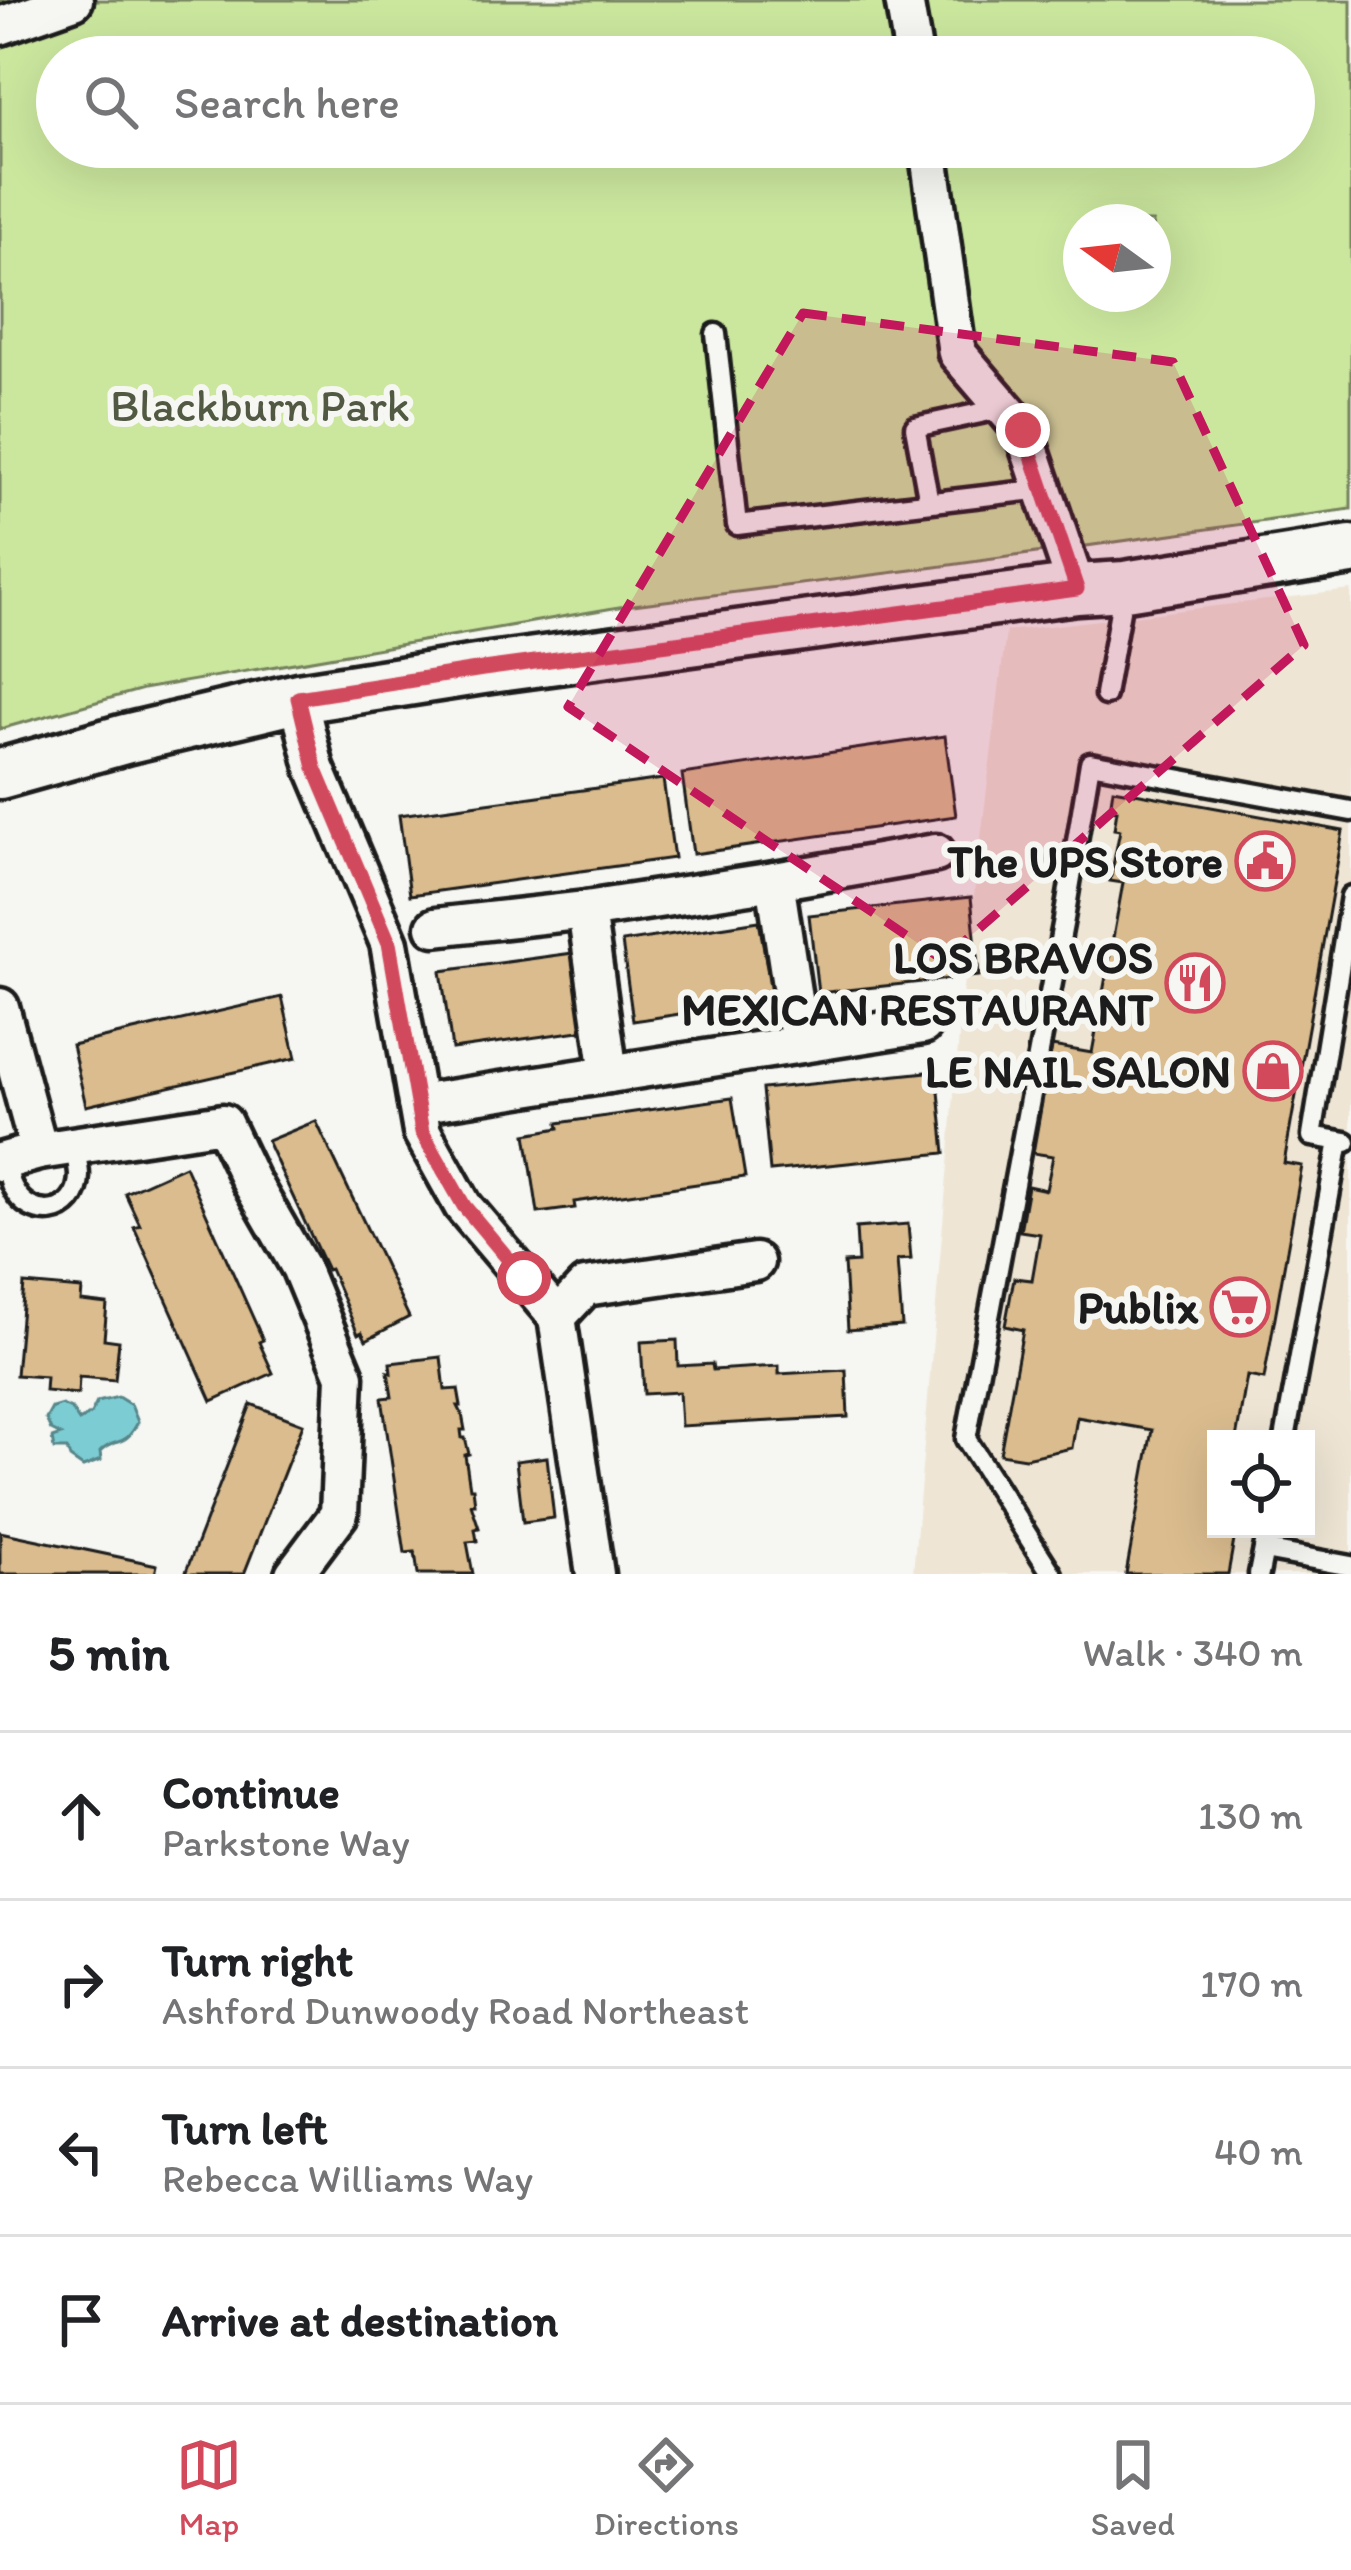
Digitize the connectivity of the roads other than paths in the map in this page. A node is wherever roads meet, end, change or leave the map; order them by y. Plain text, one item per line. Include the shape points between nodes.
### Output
1 (74, 0) edge
2 (904, 0) edge
3 (0, 26) edge
4 (910, 36) edge
5 (931, 168) edge
6 (716, 334) dead end
7 (1004, 408) junction
8 (1044, 489) junction
9 (928, 502) junction
10 (1351, 550) edge
11 (1125, 586) junction
12 (1077, 589) junction
13 (1105, 695) dead end
14 (298, 698) junction
15 (0, 774) edge
16 (1351, 811) edge
17 (936, 853) dead end
18 (775, 881) junction
19 (1351, 896) edge
20 (586, 910) junction
21 (434, 927) dead end
22 (0, 1007) edge
23 (923, 1025) dead end
24 (800, 1044) junction
25 (7, 1056) edge
26 (609, 1074) junction
27 (417, 1104) junction
28 (1345, 1142) edge
29 (30, 1155) edge
30 (755, 1262) dead end
31 (557, 1317) junction
32 (1287, 1430) edge
33 (1266, 1538) edge
34 (1264, 1550) junction
35 (1351, 1566) edge
36 (294, 1574) edge
37 (595, 1574) edge
38 (1052, 1574) edge
39 (1258, 1574) edge

1 - 3 street
2 - 4 street
5 - 7 street via 957,353
6 - 9 lane via 737,525
7 - 8 street via 1023,430
7 - 9 lane via 915,428
8 - 9 lane
8 - 12 street
10 - 11 main road
11 - 12 main road
11 - 13 lane
12 - 14 main road
14 - 15 main road
14 - 27 street via 315,768 389,943
16 - 38 lane via 1090,763 966,1439
17 - 18 street
18 - 20 street
18 - 24 street
19 - 28 lane via 1312,1136
20 - 21 street
20 - 26 street
22 - 25 street
23 - 24 street
24 - 26 street
25 - 29 street
26 - 27 street
27 - 31 street via 422,1132 464,1206
28 - 32 lane
29 - 36 street via 223,1123 300,1267 345,1376 338,1514
30 - 31 street via 585,1287
31 - 37 street
33 - 34 lane
34 - 35 lane
34 - 39 lane

